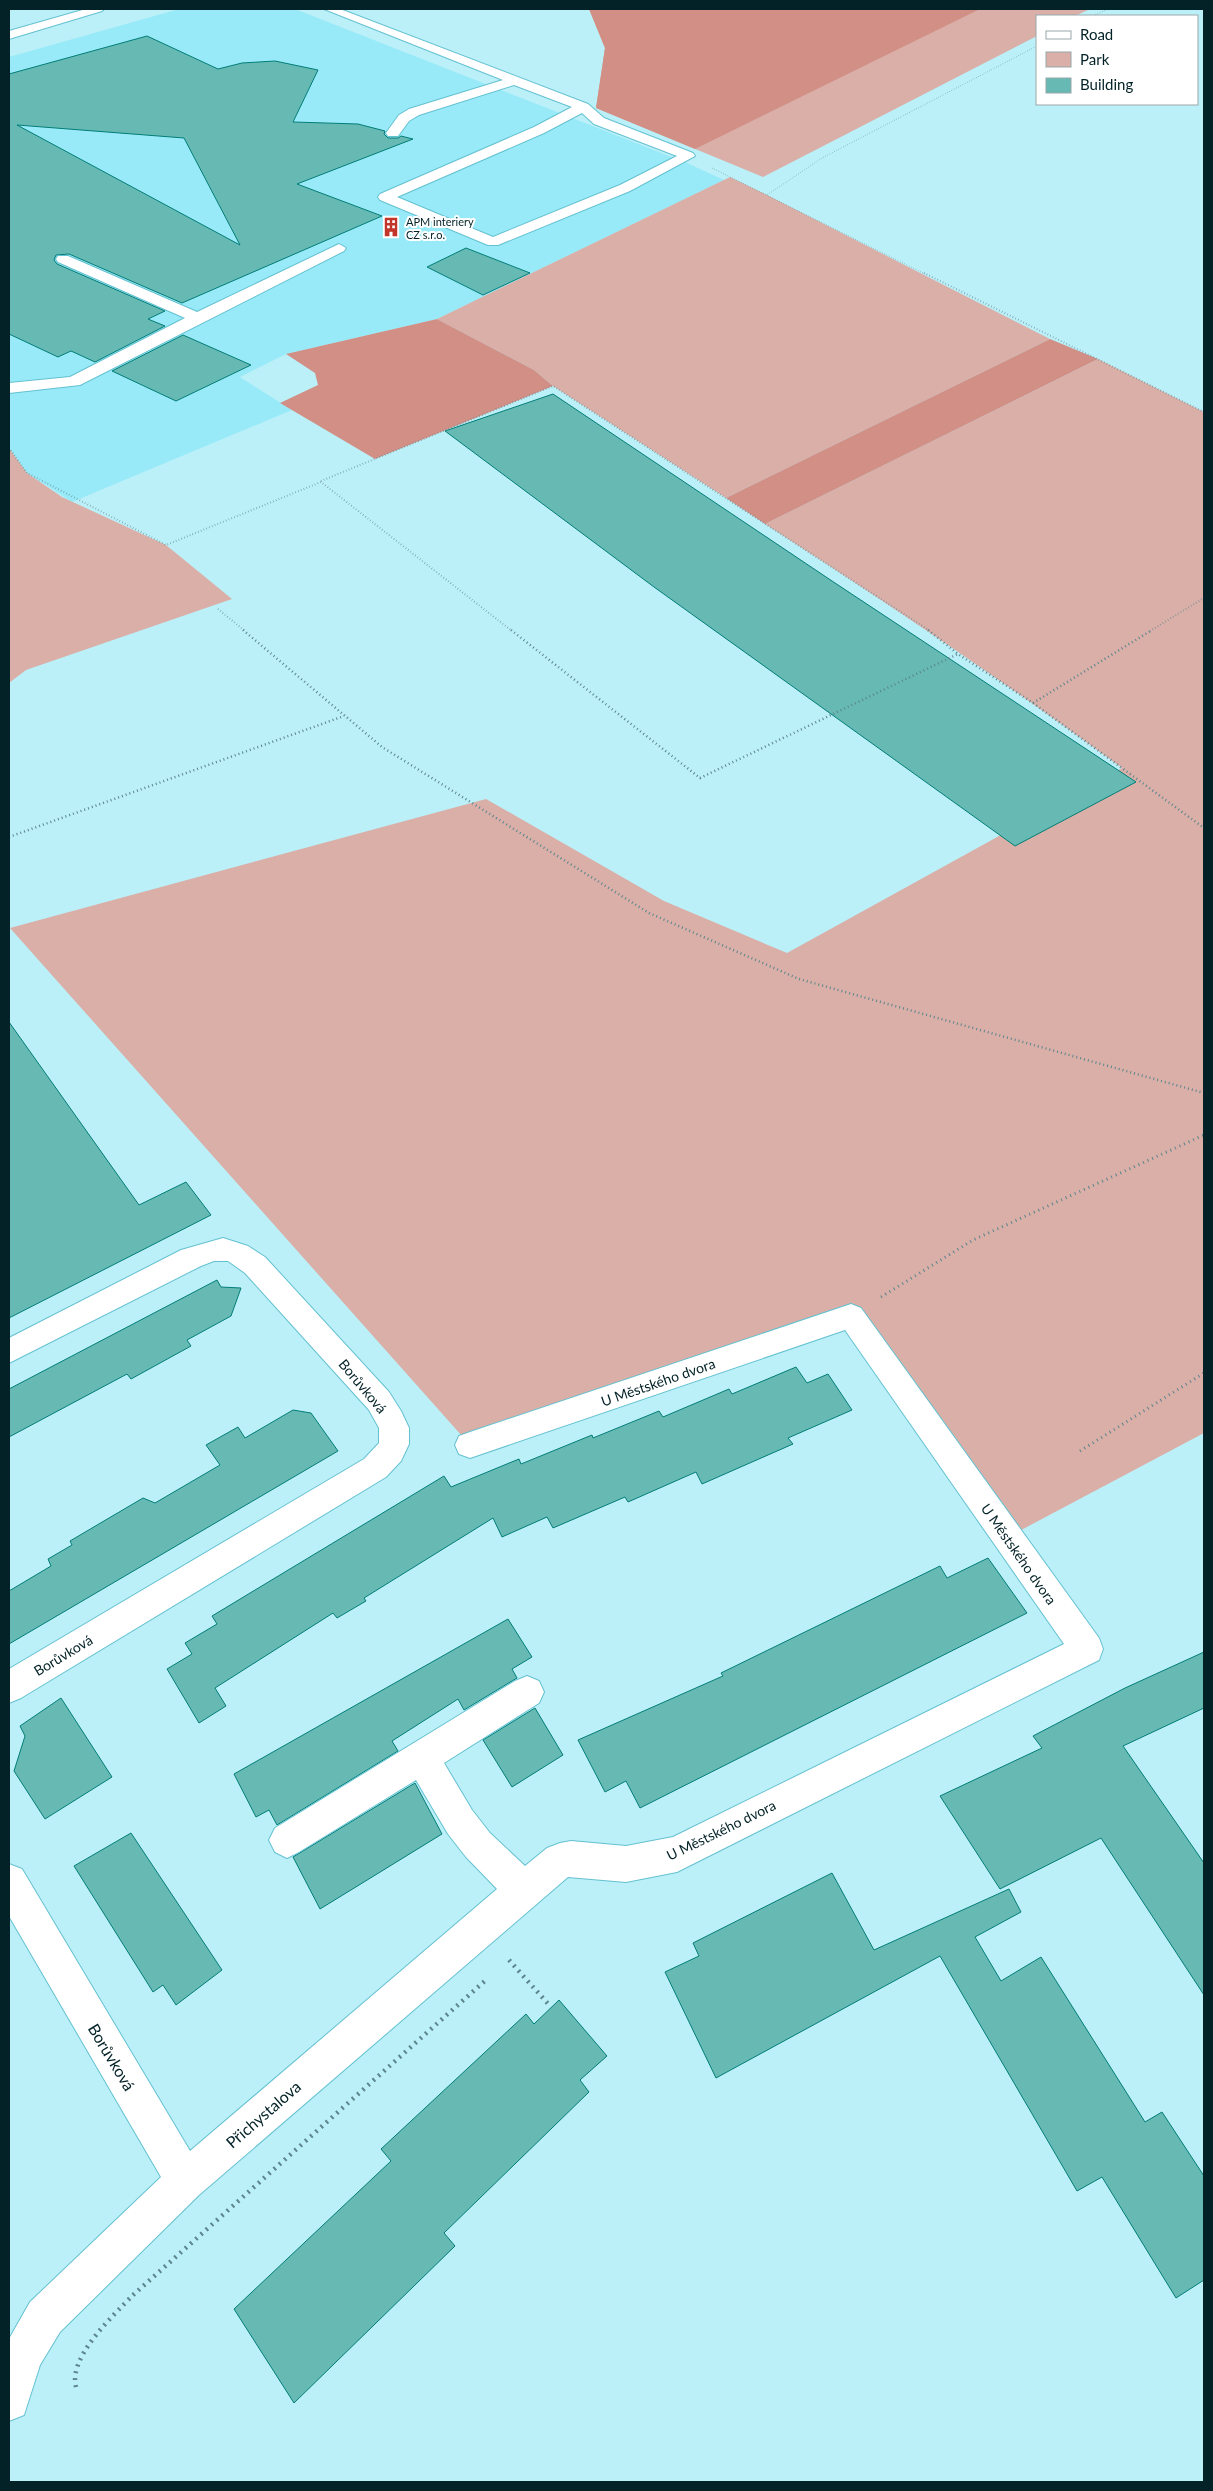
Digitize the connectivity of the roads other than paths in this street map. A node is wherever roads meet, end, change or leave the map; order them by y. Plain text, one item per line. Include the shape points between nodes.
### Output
1 (98, 9) edge
2 (330, 9) edge
3 (9, 34) edge
4 (513, 80) junction
5 (583, 107) junction
6 (394, 133) dead end
7 (339, 248) dead end
8 (63, 259) dead end
9 (196, 318) junction
10 (9, 388) edge
11 (9, 1351) edge
12 (470, 1445) dead end
13 (9, 1687) edge
14 (527, 1692) dead end
15 (421, 1757) junction
16 (287, 1840) dead end
17 (560, 1862) joint
18 (9, 1882) edge
19 (523, 1890) junction
20 (185, 2181) junction
21 (9, 2400) edge

1 - 3 street
2 - 4 street
4 - 5 street
4 - 6 street via 414,112 404,118
5 - 5 street via 539,130 385,197 493,242 625,188 688,156 599,121
7 - 9 street
8 - 9 street
9 - 10 street via 74,382
11 - 13 street, Borůvková via 186,1261 210,1251 231,1249 245,1256 264,1274 379,1401 391,1419 396,1436 390,1453 375,1468
12 - 17 street, U Městského dvora via 851,1316 1086,1648 677,1854 626,1864 583,1859
14 - 15 street
15 - 16 street
15 - 19 street via 460,1822
17 - 19 street, Přichystalova
18 - 20 street, Borůvková
19 - 20 street, Přichystalova
20 - 21 street, Přichystalova via 45,2317 29,2339 13,2378

